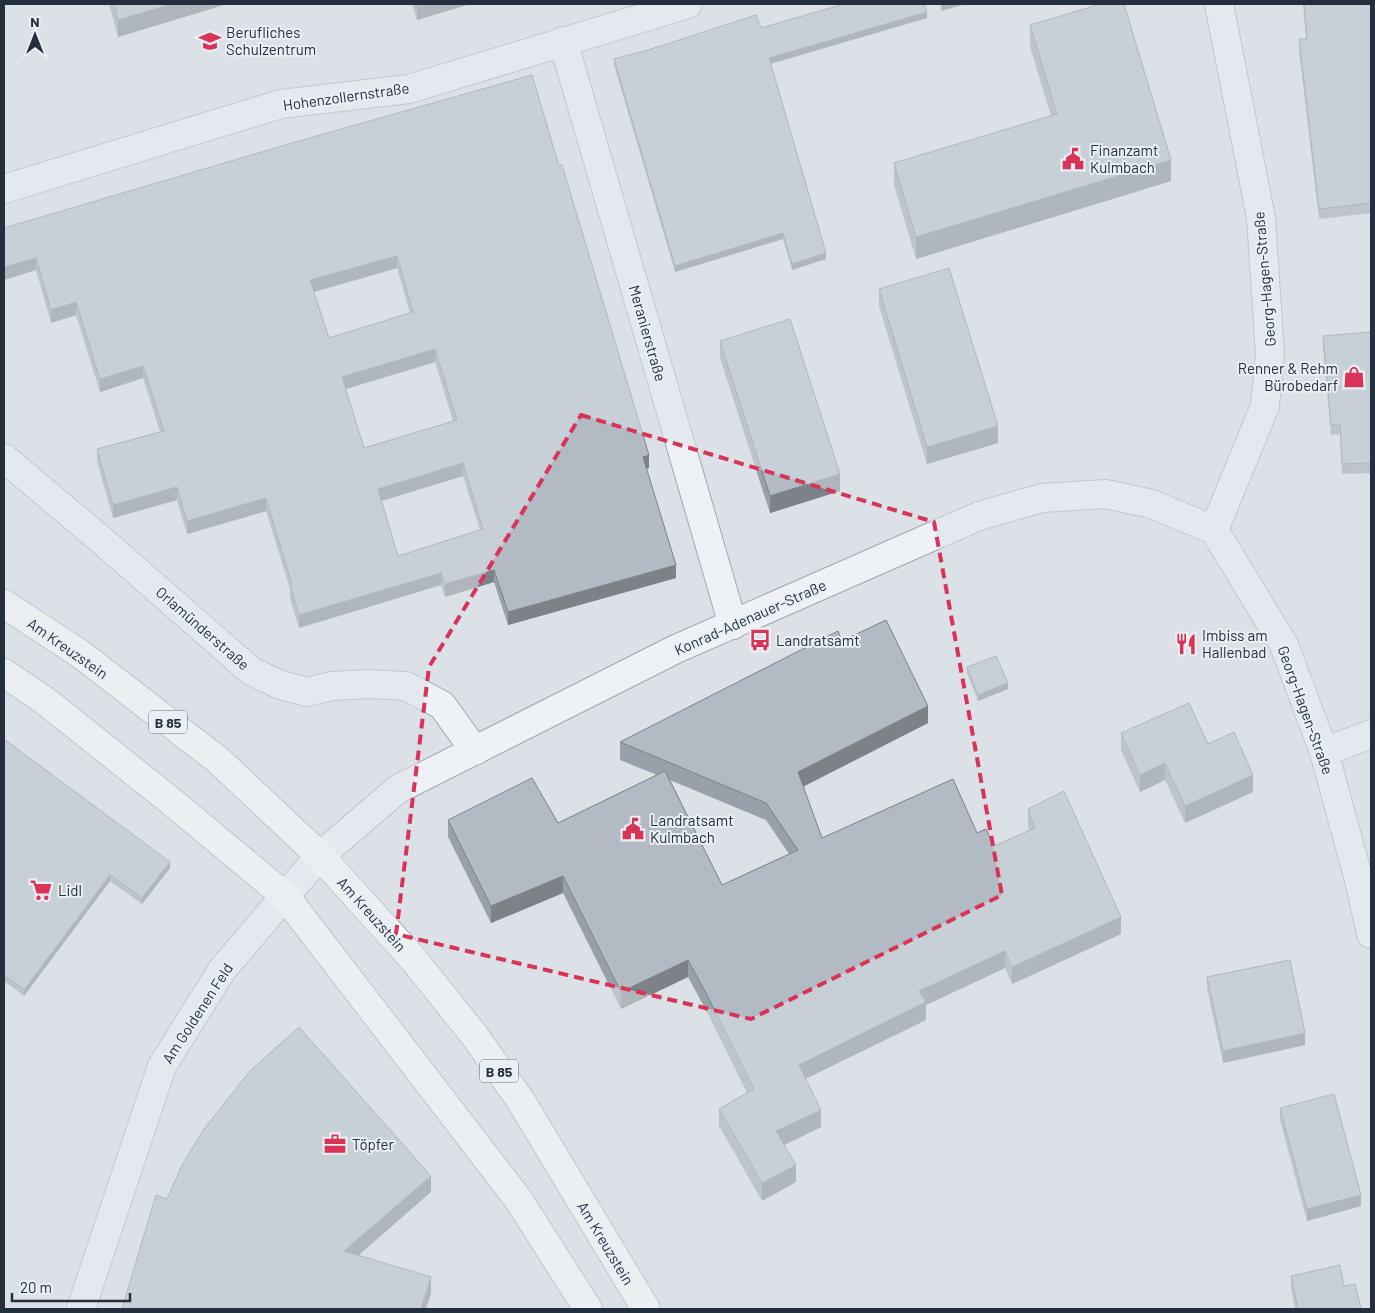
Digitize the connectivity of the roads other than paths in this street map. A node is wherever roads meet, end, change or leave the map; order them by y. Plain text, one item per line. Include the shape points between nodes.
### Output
1 (688, 4) edge
2 (1219, 4) edge
3 (563, 41) junction
4 (4, 189) edge
5 (4, 458) edge
6 (1214, 530) junction
7 (4, 604) edge
8 (733, 624) junction
9 (4, 673) edge
10 (1371, 734) edge
11 (475, 751) junction
12 (1324, 752) junction
13 (320, 856) junction
14 (285, 896) junction
15 (1371, 934) edge
16 (80, 1309) edge
17 (588, 1309) edge
18 (646, 1309) edge

1 - 3 street, Hohenzollernstraße
2 - 6 street, Georg-Hagen-Straße via 1261,218 1270,354 1265,406
3 - 4 street, Hohenzollernstraße via 409,89 281,104
3 - 8 street, Meranierstraße
5 - 11 street, Orlamünderstraße via 251,671 278,684 306,692 332,686 406,686 442,705
6 - 8 street, Konrad-Adenauer-Straße via 1152,504 1105,494 1042,498 979,516
6 - 12 street, Georg-Hagen-Straße via 1284,645
7 - 13 main road, Am Kreuzstein / B 85 via 79,652 218,760
8 - 11 street, Konrad-Adenauer-Straße via 676,649
9 - 14 main road via 44,700
10 - 12 street
11 - 13 street, Konrad-Adenauer-Straße via 398,789
12 - 15 street, Georg-Hagen-Straße
13 - 14 street, Am Goldenen Feld
13 - 18 main road, Am Kreuzstein / B 85 via 414,960 474,1035 521,1101
14 - 16 street, Am Goldenen Feld via 222,970 162,1066
14 - 17 main road via 518,1199

